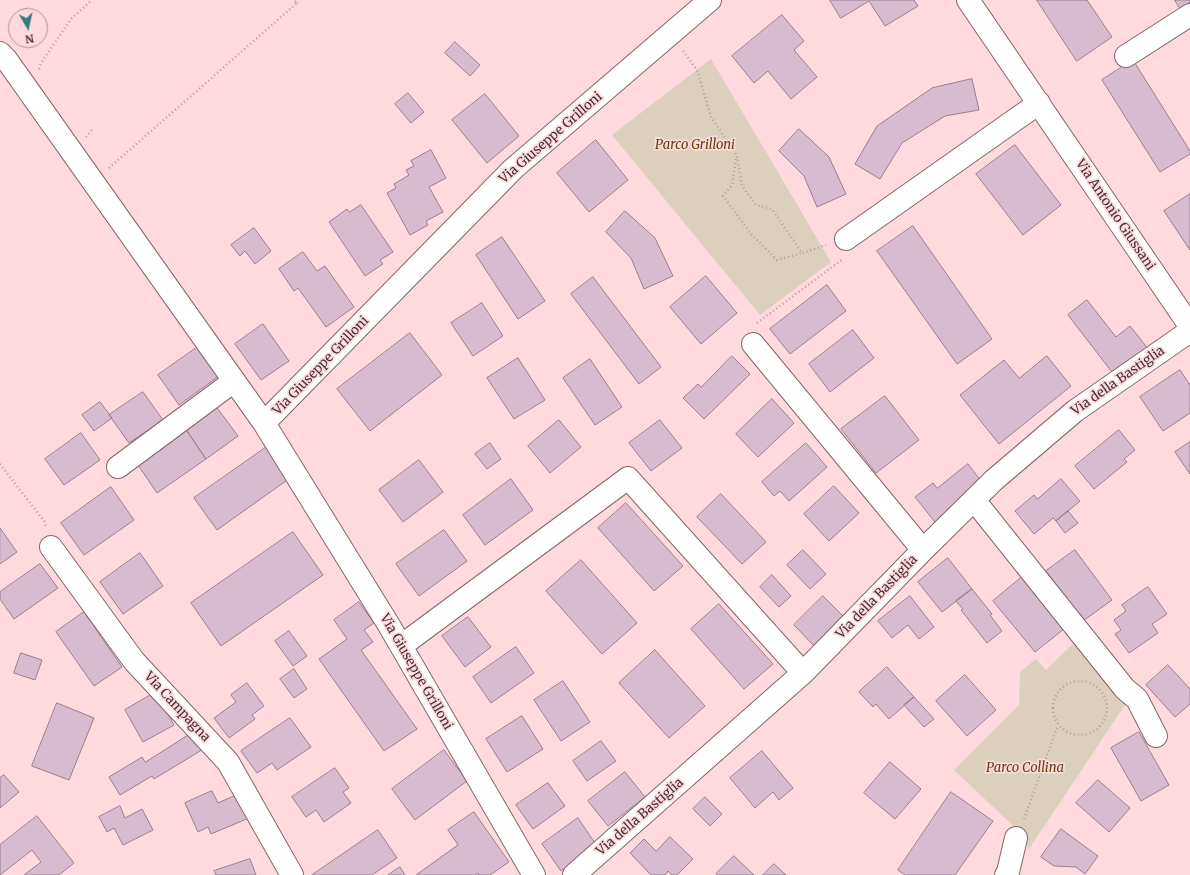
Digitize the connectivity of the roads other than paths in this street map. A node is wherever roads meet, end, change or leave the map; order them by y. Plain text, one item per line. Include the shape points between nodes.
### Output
1 (710, 0) edge
2 (968, 0) edge
3 (1190, 16) edge
4 (0, 53) edge
5 (1126, 56) dead end
6 (1039, 103) junction
7 (846, 239) road end
8 (1189, 323) edge
9 (753, 344) road end
10 (234, 381) junction
11 (264, 423) junction
12 (118, 467) dead end
13 (974, 500) junction
14 (51, 547) road end
15 (923, 550) junction
16 (401, 646) junction
17 (803, 673) junction
18 (1156, 736) dead end
19 (1016, 838) road end
20 (292, 875) edge
21 (534, 875) edge
22 (574, 875) edge
23 (1006, 875) edge

1 - 11 street, Via Giuseppe Grilloni via 513,169
2 - 6 street, Via Antonio Giussani
3 - 5 street
4 - 10 street
6 - 7 street
6 - 8 street, Via Antonio Giussani
8 - 13 street, Via della Bastiglia via 1075,410
9 - 15 street
10 - 11 street
10 - 12 street
11 - 16 street, Via Giuseppe Grilloni
13 - 15 street, Via della Bastiglia
13 - 18 street via 1125,688 1137,699
14 - 20 street, Via Campagna via 134,661 228,762
15 - 17 street, Via della Bastiglia
16 - 17 street via 628,478
16 - 21 street, Via Giuseppe Grilloni
17 - 22 street, Via della Bastiglia
19 - 23 street

